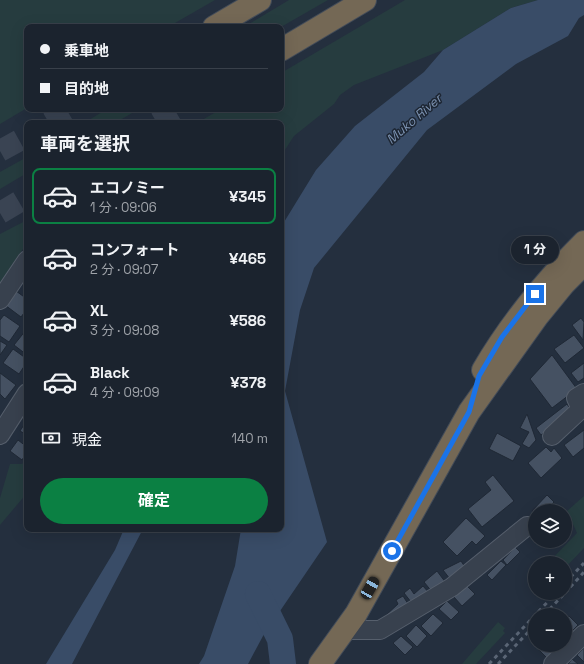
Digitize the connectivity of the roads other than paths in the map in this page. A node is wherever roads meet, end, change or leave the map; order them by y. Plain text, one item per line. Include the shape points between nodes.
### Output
1 (260, 0) edge
2 (365, 0) edge
3 (219, 24) edge
4 (284, 48) edge
5 (584, 242) edge
6 (24, 264) edge
7 (584, 265) edge
8 (0, 300) edge
9 (584, 393) edge
10 (24, 398) edge
11 (469, 412) junction
12 (0, 435) edge
13 (552, 436) dead end
14 (527, 526) dead end
15 (344, 630) junction
16 (584, 634) edge
17 (320, 664) edge
18 (554, 664) edge

1 - 3 highway
2 - 4 highway
5 - 11 highway via 554,272 502,337 479,376
6 - 8 street
7 - 11 highway via 564,284 537,317
9 - 13 street via 576,398 581,409
10 - 12 street
11 - 15 highway via 356,614
14 - 15 street via 452,587 380,630
15 - 17 highway
16 - 18 street

